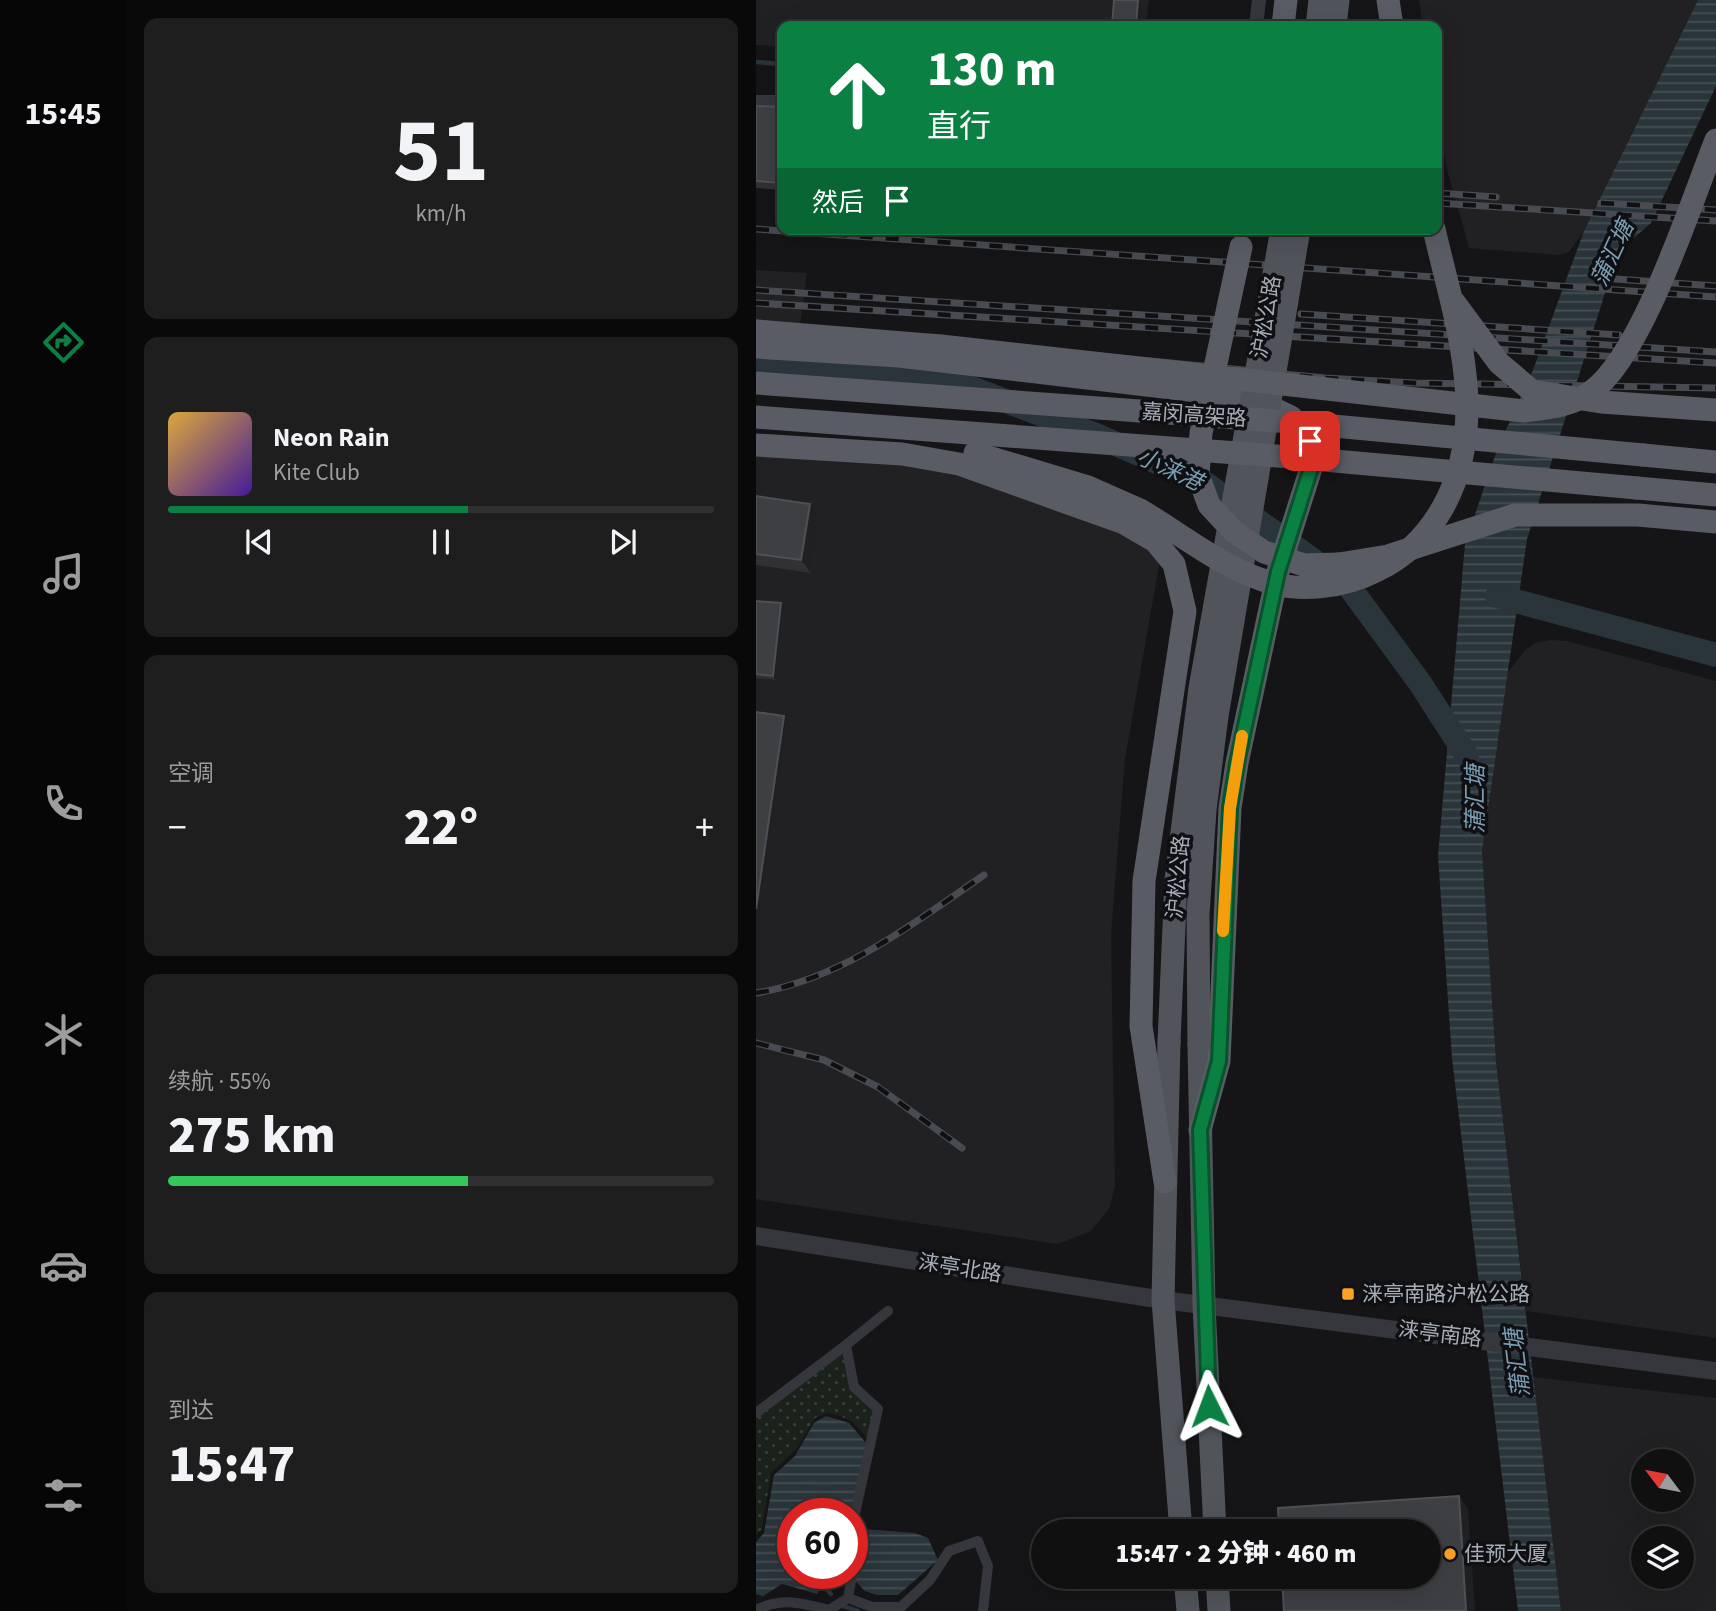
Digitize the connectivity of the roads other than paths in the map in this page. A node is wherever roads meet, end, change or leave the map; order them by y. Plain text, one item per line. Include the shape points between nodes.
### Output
1 (1259, 0) edge
2 (1286, 0) edge
3 (1320, 0) edge
4 (1338, 0) edge
5 (1388, 0) edge
6 (1401, 0) edge
7 (1257, 21) edge
8 (1284, 21) edge
9 (1318, 21) edge
10 (1336, 21) edge
11 (1393, 21) edge
12 (1395, 21) edge
13 (756, 102) edge
14 (777, 102) edge
15 (1716, 139) edge
16 (1243, 235) edge
17 (1281, 235) edge
18 (1298, 235) edge
19 (1435, 235) edge
20 (1450, 296) junction
21 (756, 331) edge
22 (756, 346) edge
23 (756, 383) edge
24 (1716, 410) edge
25 (756, 417) edge
26 (756, 429) edge
27 (756, 444) edge
28 (1716, 462) edge
29 (1716, 495) edge
30 (1716, 522) edge
31 (1200, 1130) junction
32 (1165, 1182) junction
33 (756, 1236) edge
34 (1163, 1300) junction
35 (1204, 1305) junction
36 (888, 1311) dead end
37 (846, 1345) junction
38 (1716, 1371) edge
39 (756, 1413) edge
40 (858, 1498) edge
41 (1180, 1519) edge
42 (1214, 1519) edge
43 (849, 1589) edge
44 (1186, 1589) edge
45 (1218, 1589) edge
46 (848, 1598) junction
47 (756, 1610) edge
48 (983, 1611) edge
49 (1188, 1611) edge
50 (1219, 1611) edge

1 - 7 street
2 - 8 highway
3 - 9 main road
4 - 10 main road
5 - 11 highway
6 - 12 street
13 - 14 street
15 - 21 highway, bridge via 1644,318 1622,358 1591,393 1560,406 1524,411 941,346
16 - 30 highway, bridge via 1201,433 1198,475 1209,505 1233,531 1264,552 1304,565 1339,564 1388,556 1515,515 1638,515
17 - 32 main road, 沪松公路, bridge via 1200,688 1175,880
18 - 31 main road, 沪松公路, bridge via 1205,810 1198,914
19 - 20 highway, bridge
20 - 24 highway, bridge via 1499,363 1532,391 1601,402
20 - 26 highway, bridge via 1467,379 1467,440 1455,486 1432,528 1395,562 1355,582 1310,588 1261,580 1140,510 1088,487 976,453 869,436
22 - 31 highway via 900,356 1223,394 1292,417 1310,441 1312,465 1306,493 1278,572 1231,797 1219,1061
23 - 28 highway, 嘉闵高架路, bridge via 1384,430
25 - 29 highway, 嘉闵高架路, bridge
27 - 32 highway via 902,454 959,464 1124,523 1154,541 1174,564 1185,611 1144,881 1141,1026
31 - 35 main road, 沪松公路
32 - 34 main road, 沪松公路
33 - 34 street, 涞亭北路
34 - 35 street, 涞亭南路
34 - 41 main road, 沪松公路
35 - 38 street, 涞亭南路
35 - 42 main road, 沪松公路
36 - 37 street
37 - 39 street
37 - 40 street via 854,1387 878,1409
43 - 46 street
44 - 49 main road
45 - 50 main road
46 - 47 street via 829,1611 774,1601
46 - 48 street via 872,1607 901,1607 930,1580 949,1550 978,1541 988,1566

